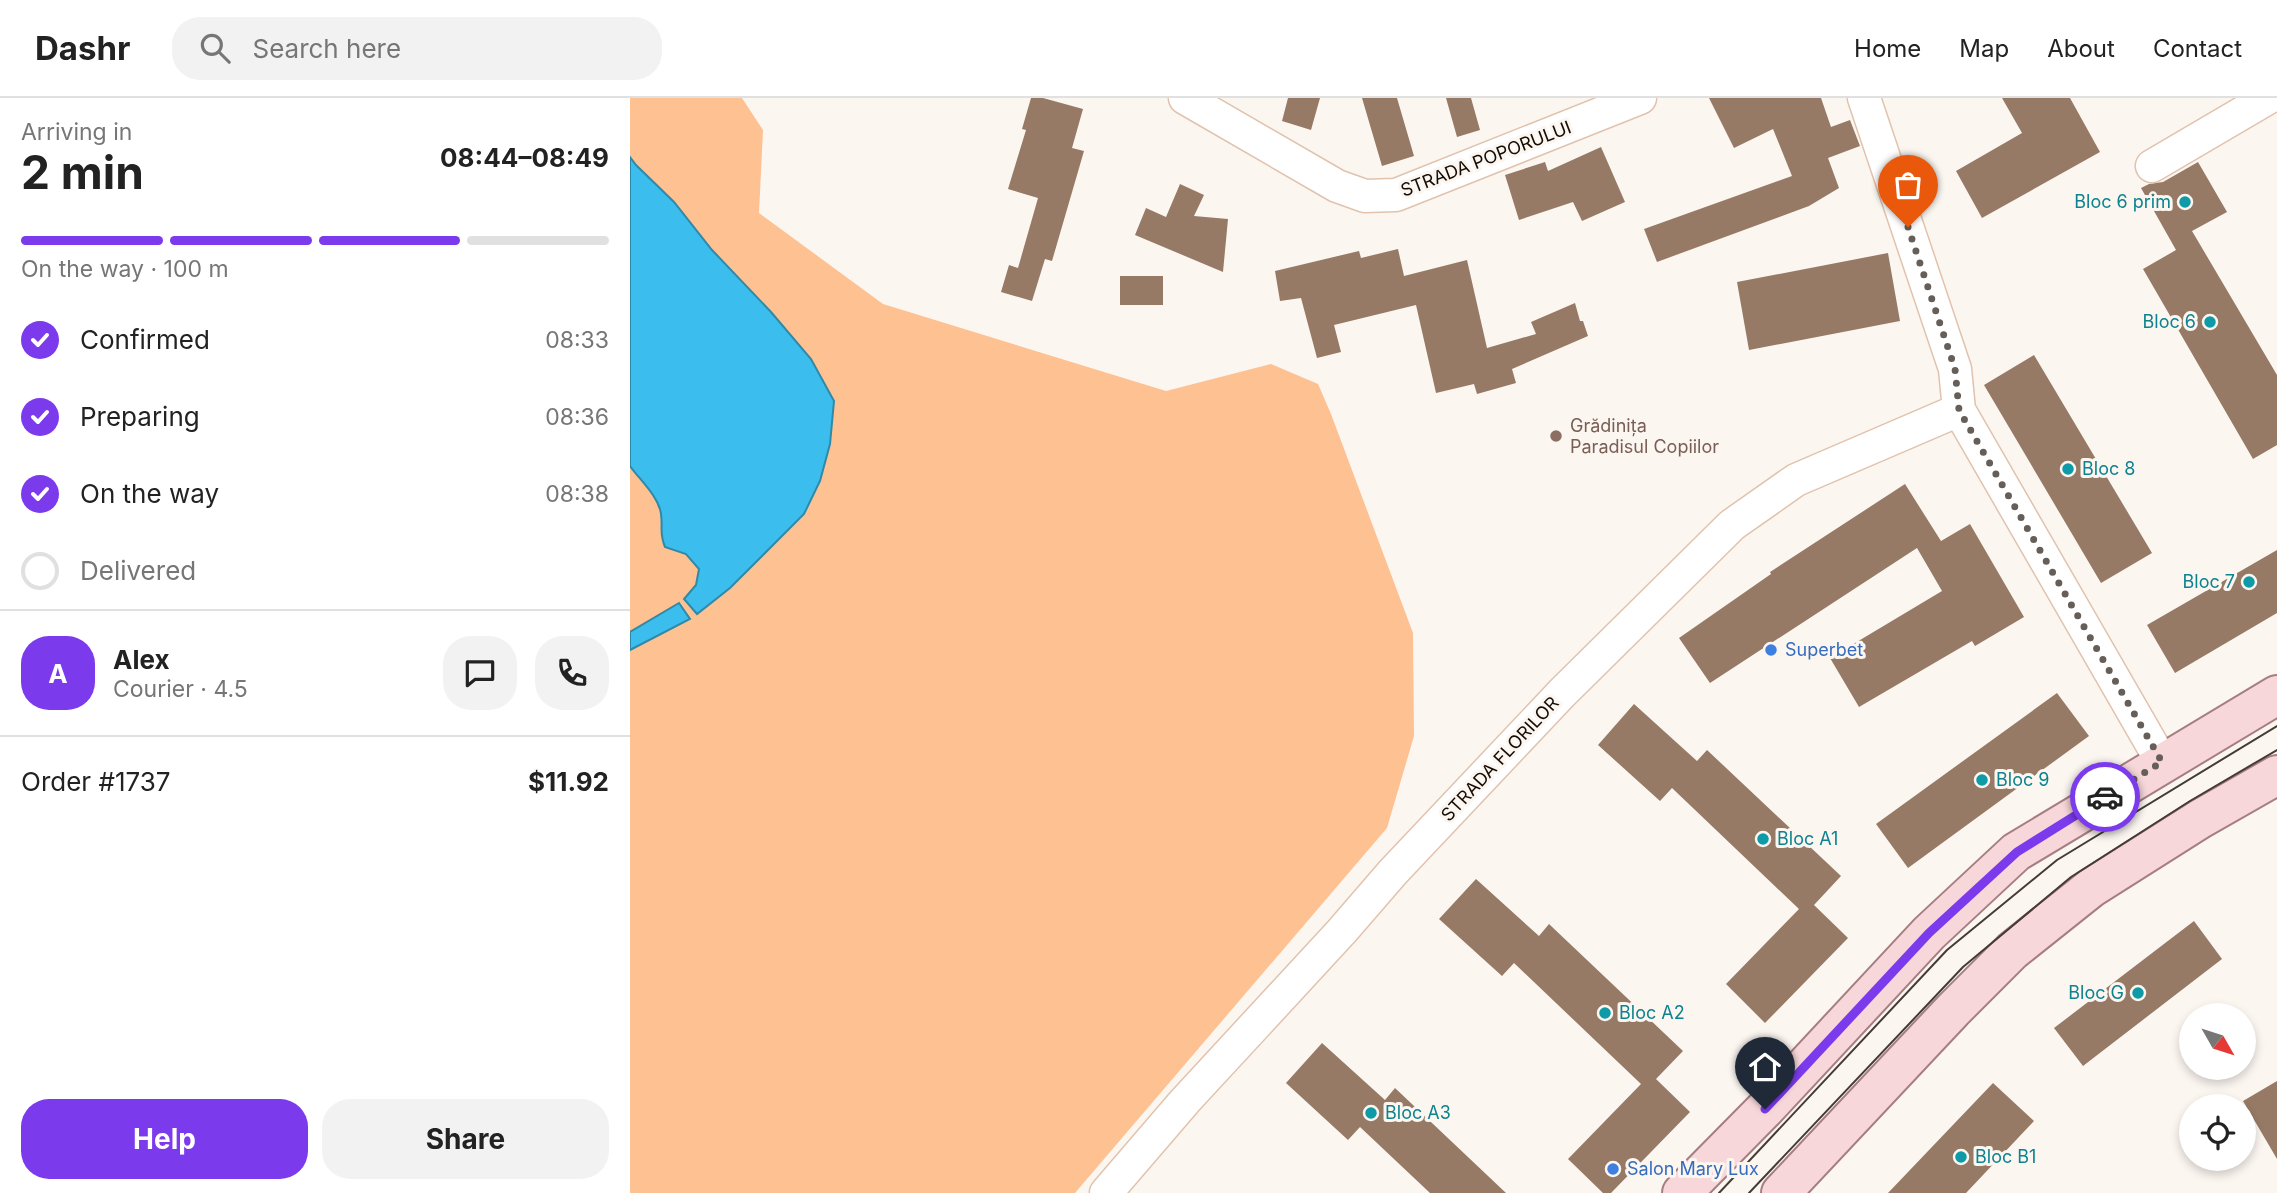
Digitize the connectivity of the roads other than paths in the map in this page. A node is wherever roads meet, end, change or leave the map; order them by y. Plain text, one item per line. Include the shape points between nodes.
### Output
1 (1185, 98) edge
2 (1640, 98) edge
3 (1864, 98) edge
4 (2268, 98) edge
5 (2152, 166) dead end
6 (1959, 410) junction
7 (2277, 695) edge
8 (2162, 762) junction
9 (2277, 775) edge
10 (1106, 1193) edge
11 (1682, 1193) edge
12 (1781, 1193) edge

1 - 2 street, STRADA POPORULUI via 1337,186 1365,196 1396,195
3 - 6 street via 1955,369
4 - 5 street
6 - 8 street
6 - 10 street, STRADA FLORILOR via 1796,481 1732,525 1562,693 1402,863
7 - 8 main road
8 - 11 main road via 2017,852 1929,933
9 - 12 main road via 2091,888 2012,951

